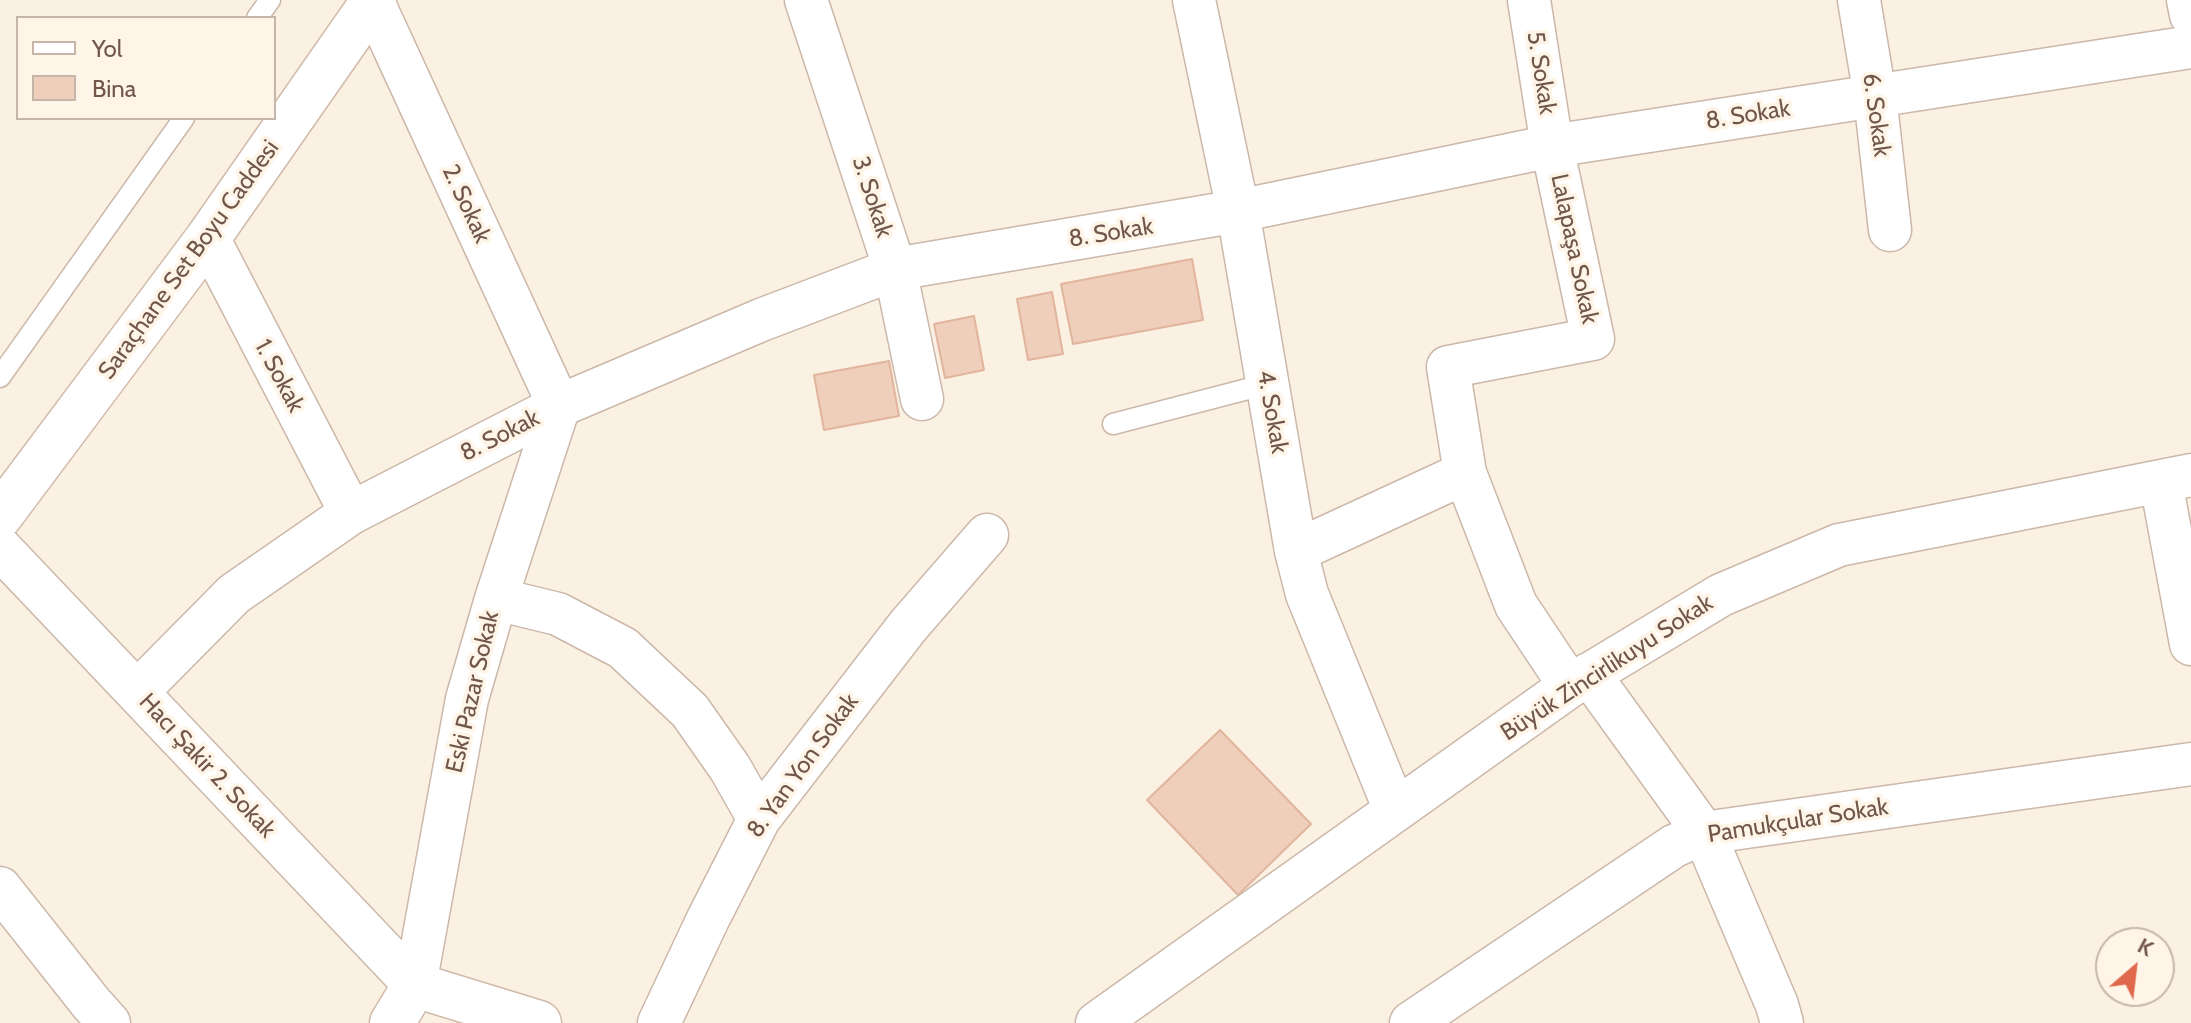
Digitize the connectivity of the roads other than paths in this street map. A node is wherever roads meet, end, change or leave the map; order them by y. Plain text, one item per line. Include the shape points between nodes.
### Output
1 (806, 0) edge
2 (1194, 0) edge
3 (1529, 0) edge
4 (1859, 0) edge
5 (2188, 0) edge
6 (373, 1) edge
7 (2191, 15) edge
8 (2191, 47) edge
9 (1875, 96) junction
10 (183, 120) edge
11 (1552, 146) junction
12 (1238, 211) junction
13 (1890, 230) dead end
14 (208, 238) junction
15 (895, 269) junction
16 (0, 377) edge
17 (1267, 384) junction
18 (922, 399) dead end
19 (559, 406) junction
20 (1113, 424) dead end
21 (1465, 473) junction
22 (2176, 478) edge
23 (351, 513) junction
24 (0, 516) edge
25 (987, 535) dead end
26 (0, 548) edge
27 (1296, 551) junction
28 (496, 599) junction
29 (2191, 644) edge
30 (1579, 680) junction
31 (137, 692) junction
32 (2191, 764) edge
33 (1395, 810) junction
34 (759, 819) junction
35 (1704, 833) junction
36 (0, 888) edge
37 (415, 985) junction
38 (500, 1015) edge
39 (109, 1023) edge
40 (392, 1023) edge
41 (539, 1023) edge
42 (659, 1023) edge
43 (1097, 1023) edge
44 (1411, 1023) edge
45 (1782, 1023) edge

1 - 15 street, 3. Sokak
2 - 12 street, 4. Sokak
3 - 11 street, 5. Sokak
4 - 9 street, 6. Sokak
5 - 7 street
6 - 14 street, Saraçhane Set Boyu Caddesi
6 - 19 street, 2. Sokak
8 - 9 street, 8. Sokak
9 - 11 street, 8. Sokak
9 - 13 street, 6. Sokak
10 - 16 lane
11 - 12 street, 8. Sokak
11 - 21 street, Lalapaşa Sokak via 1593,339 1448,367
12 - 15 street, 8. Sokak
12 - 17 street, 4. Sokak
14 - 23 street, 1. Sokak
14 - 24 street, Saraçhane Set Boyu Caddesi
15 - 18 street, 3. Sokak
15 - 19 street, 8. Sokak
17 - 20 lane
17 - 27 street, 4. Sokak
19 - 23 street, 8. Sokak
19 - 28 street, Eski Pazar Sokak
21 - 27 street
21 - 30 street, Lalapaşa Sokak via 1516,605
22 - 29 street
22 - 30 street, Büyük Zincirlikuyu Sokak via 1839,545 1721,595
23 - 31 street, 8. Sokak via 234,594
25 - 34 street, 8. Yan Yon Sokak via 908,626
26 - 31 street, Hacı Şakir 2. Sokak
27 - 33 street, 4. Sokak via 1307,594
28 - 34 street via 558,614 623,648 690,711
28 - 37 street, Eski Pazar Sokak via 467,699
30 - 33 street, Büyük Zincirlikuyu Sokak
30 - 35 street, Lalapaşa Sokak
31 - 37 street, Hacı Şakir 2. Sokak
32 - 35 street, Pamukçular Sokak
33 - 43 street, Büyük Zincirlikuyu Sokak
34 - 42 street, 8. Yan Yon Sokak
35 - 44 street, Pamukçular Sokak via 1674,846
35 - 45 street, Lalapaşa Sokak
36 - 39 street
37 - 38 street
37 - 40 street
38 - 41 street

